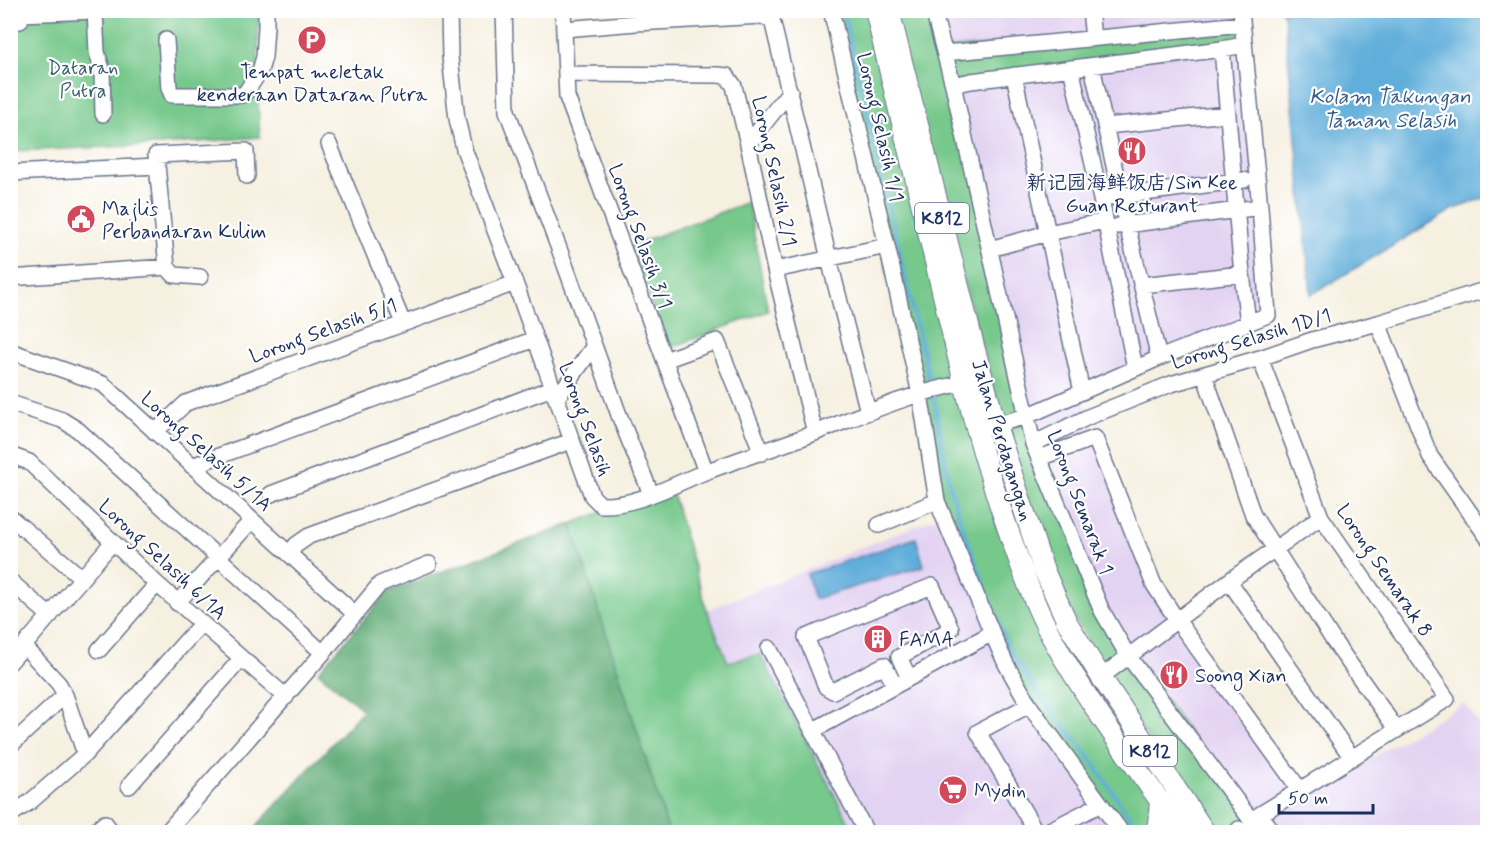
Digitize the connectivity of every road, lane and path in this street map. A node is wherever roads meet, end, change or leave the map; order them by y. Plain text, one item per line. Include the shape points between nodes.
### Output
1 (266, 10) edge
2 (449, 10) edge
3 (504, 10) edge
4 (562, 10) edge
5 (831, 10) edge
6 (933, 10) edge
7 (1090, 10) edge
8 (879, 12) edge
9 (1241, 17) edge
10 (10, 22) edge
11 (564, 29) junction
12 (1093, 38) junction
13 (166, 40) dead end
14 (1244, 45) junction
15 (1222, 49) junction
16 (945, 53) junction
17 (1092, 66) junction
18 (1071, 68) junction
19 (566, 74) junction
20 (1014, 75) junction
21 (953, 85) junction
22 (790, 91) junction
23 (103, 114) dead end
24 (1228, 114) junction
25 (1106, 126) junction
26 (329, 144) dead end
27 (748, 144) junction
28 (157, 166) junction
29 (10, 173) edge
30 (247, 176) dead end
31 (1257, 178) junction
32 (1234, 181) junction
33 (1121, 196) junction
34 (1101, 199) junction
35 (1260, 207) junction
36 (1236, 210) junction
37 (1106, 225) junction
38 (1127, 225) junction
39 (1048, 233) junction
40 (887, 246) junction
41 (990, 249) junction
42 (829, 259) junction
43 (167, 267) junction
44 (775, 270) junction
45 (1242, 274) junction
46 (200, 277) dead end
47 (10, 278) edge
48 (515, 283) junction
49 (1141, 285) junction
50 (1488, 289) edge
51 (1378, 322) junction
52 (403, 323) junction
53 (1248, 323) junction
54 (535, 339) junction
55 (594, 346) junction
56 (10, 351) edge
57 (1260, 357) junction
58 (1159, 358) junction
59 (664, 360) junction
60 (1135, 368) junction
61 (1204, 374) junction
62 (955, 384) junction
63 (1082, 392) junction
64 (554, 394) junction
65 (920, 394) junction
66 (10, 403) edge
67 (868, 412) junction
68 (1027, 416) junction
69 (996, 425) junction
70 (976, 430) junction
71 (155, 432) junction
72 (815, 433) junction
73 (571, 441) junction
74 (1036, 451) junction
75 (762, 453) junction
76 (10, 455) edge
77 (192, 466) junction
78 (706, 472) junction
79 (651, 494) junction
80 (271, 495) dead end
81 (937, 501) junction
82 (1321, 517) junction
83 (10, 518) edge
84 (252, 520) junction
85 (879, 525) dead end
86 (1488, 538) edge
87 (112, 543) junction
88 (1275, 549) junction
89 (289, 554) junction
90 (218, 557) junction
91 (429, 564) dead end
92 (82, 578) junction
93 (10, 581) edge
94 (1229, 581) junction
95 (157, 585) junction
96 (177, 603) junction
97 (355, 614) junction
98 (50, 616) junction
99 (1177, 620) junction
100 (201, 624) junction
101 (992, 633) junction
102 (24, 646) junction
103 (769, 648) dead end
104 (99, 650) dead end
105 (323, 654) junction
106 (1128, 656) junction
107 (899, 657) junction
108 (241, 659) junction
109 (10, 662) edge
110 (884, 665) junction
111 (1101, 677) junction
112 (909, 678) junction
113 (895, 686) junction
114 (65, 695) junction
115 (286, 697) junction
116 (1029, 705) junction
117 (1397, 730) junction
118 (813, 731) junction
119 (10, 746) edge
120 (85, 754) junction
121 (1352, 758) junction
122 (129, 786) dead end
123 (1300, 790) junction
124 (1160, 800) junction
125 (1101, 804) junction
126 (10, 814) edge
127 (1248, 824) edge
128 (1194, 830) edge
129 (94, 832) edge
130 (112, 832) edge
131 (167, 832) edge
132 (866, 832) edge
133 (1036, 832) edge
134 (1046, 832) edge
135 (1117, 832) edge
136 (1155, 832) edge
137 (1274, 832) edge

1 - 13 street via 264,57 260,71 243,95 172,94
2 - 48 street, Lorong Selasih via 450,57 464,149
3 - 55 street via 507,111
4 - 11 street, Lorong Selasih 3/1
5 - 40 street, Lorong Selasih 1/1
6 - 16 street, Lorong Semarak 1
7 - 12 street
8 - 62 main road, Jalan Perdagangan / K812
8 - 69 main road, Jalan Perdagangan / K812
9 - 12 street
9 - 14 street
10 - 23 street via 20,21 20,14 95,11
11 - 19 street, Lorong Selasih 3/1
11 - 22 street via 762,16 772,20
12 - 16 street
14 - 15 street
14 - 31 street
15 - 17 street
15 - 24 street
16 - 21 street, Lorong Semarak 1
17 - 18 street
17 - 25 street
18 - 20 street
18 - 34 street
19 - 27 street, Lorong Selasih 2/1 via 727,76 734,86
19 - 59 street, Lorong Selasih 3/1 via 567,97
20 - 21 street
20 - 39 street
21 - 41 street, Lorong Semarak 1
22 - 27 street
22 - 42 street
24 - 25 street
24 - 32 street
25 - 33 street
26 - 52 street
27 - 44 street, Lorong Selasih 2/1
28 - 29 street
28 - 30 street via 156,155 246,150
28 - 43 street
31 - 32 street
31 - 35 street
32 - 33 street
32 - 36 street
33 - 34 street
33 - 38 street
34 - 37 street
35 - 36 street
35 - 53 street via 1268,315
36 - 38 street
36 - 45 street
37 - 38 street
37 - 39 street
37 - 60 street
38 - 49 street
39 - 41 street
39 - 63 street
40 - 42 street
40 - 65 street, Lorong Selasih 1/1
41 - 68 street, Lorong Semarak 1
42 - 44 street
42 - 67 street
43 - 46 street via 174,275
43 - 47 street
44 - 72 street, Lorong Selasih 2/1
45 - 49 street
45 - 53 street
48 - 52 street, Lorong Selasih 5/1
48 - 54 street, Lorong Selasih
49 - 58 street
50 - 51 street, Lorong Selasih 1D/1
51 - 57 street, Lorong Selasih 1D/1
51 - 86 street via 1430,456
52 - 71 street, Lorong Selasih 5/1 via 186,403
53 - 58 street
54 - 64 street, Lorong Selasih
54 - 77 street
55 - 64 street
55 - 79 street
56 - 71 street, Lorong Selasih 5/1A via 103,384
57 - 61 street, Lorong Selasih 1D/1
57 - 82 street, Lorong Semarak 8
58 - 60 street
59 - 75 street via 717,341
59 - 78 street, Lorong Selasih 3/1
60 - 63 street
61 - 74 street, Lorong Selasih 1D/1 via 1088,417
61 - 88 street via 1253,515
62 - 65 street, Lorong Selasih
62 - 70 main road, Jalan Perdagangan / K812
63 - 68 street
64 - 73 street, Lorong Selasih
64 - 80 street
65 - 67 street, Lorong Selasih
65 - 81 street, Lorong Selasih 1/1
66 - 90 street via 62,420 78,430
67 - 72 street, Lorong Selasih
68 - 69 street
68 - 74 street, Lorong Semarak 1
69 - 70 street
69 - 111 main road, Jalan Perdagangan / K812 via 1043,568 1067,622
70 - 124 main road, Jalan Perdagangan / K812 via 1026,583 1051,634 1083,689
71 - 77 street, Lorong Selasih 5/1A
72 - 75 street, Lorong Selasih
73 - 79 street, Lorong Selasih via 592,496 601,505
73 - 89 street via 309,536
74 - 99 street via 1095,438 1154,585
74 - 106 street, Lorong Semarak 1 via 1101,609
75 - 78 street, Lorong Selasih
76 - 87 street, Lorong Selasih 6/1A via 29,462
77 - 84 street, Lorong Selasih 5/1A
78 - 79 street, Lorong Selasih
81 - 85 street
81 - 101 street, Lorong Selasih 1/1
82 - 88 street
82 - 117 street, Lorong Semarak 8 via 1448,699
83 - 92 street
84 - 89 street, Lorong Selasih 5/1A
84 - 90 street
87 - 92 street
87 - 95 street, Lorong Selasih 6/1A
88 - 94 street
88 - 117 street
89 - 97 street, Lorong Selasih 5/1A
90 - 96 street
90 - 105 street
91 - 97 street via 380,584
92 - 98 street
93 - 98 street
94 - 99 street
94 - 121 street
95 - 96 street, Lorong Selasih 6/1A
95 - 104 street
96 - 100 street, Lorong Selasih 6/1A
97 - 105 street
98 - 102 street
99 - 106 street
99 - 123 street
100 - 108 street, Lorong Selasih 6/1A
100 - 120 street
101 - 112 street
101 - 116 street, Lorong Selasih 1/1
102 - 109 street
102 - 114 street
103 - 118 street
105 - 115 street
106 - 111 street
106 - 127 street, Lorong Semarak 1
107 - 110 street
107 - 110 street via 951,629 932,586 806,637 826,687 833,691
107 - 112 street
108 - 115 street, Lorong Selasih 6/1A
108 - 122 street
110 - 113 street
111 - 128 main road, Jalan Perdagangan / K812
112 - 113 street
113 - 118 street
114 - 119 street
114 - 120 street
115 - 131 street
116 - 125 street, Lorong Selasih 1/1
116 - 133 street via 978,732
117 - 121 street
118 - 132 street
120 - 126 street via 30,802
121 - 123 street
123 - 127 street
124 - 128 main road, Jalan Perdagangan / K812
124 - 136 main road
125 - 134 street
125 - 135 street, Lorong Selasih 1/1 via 1119,829
127 - 137 street, Lorong Semarak 1
129 - 130 street via 105,823

